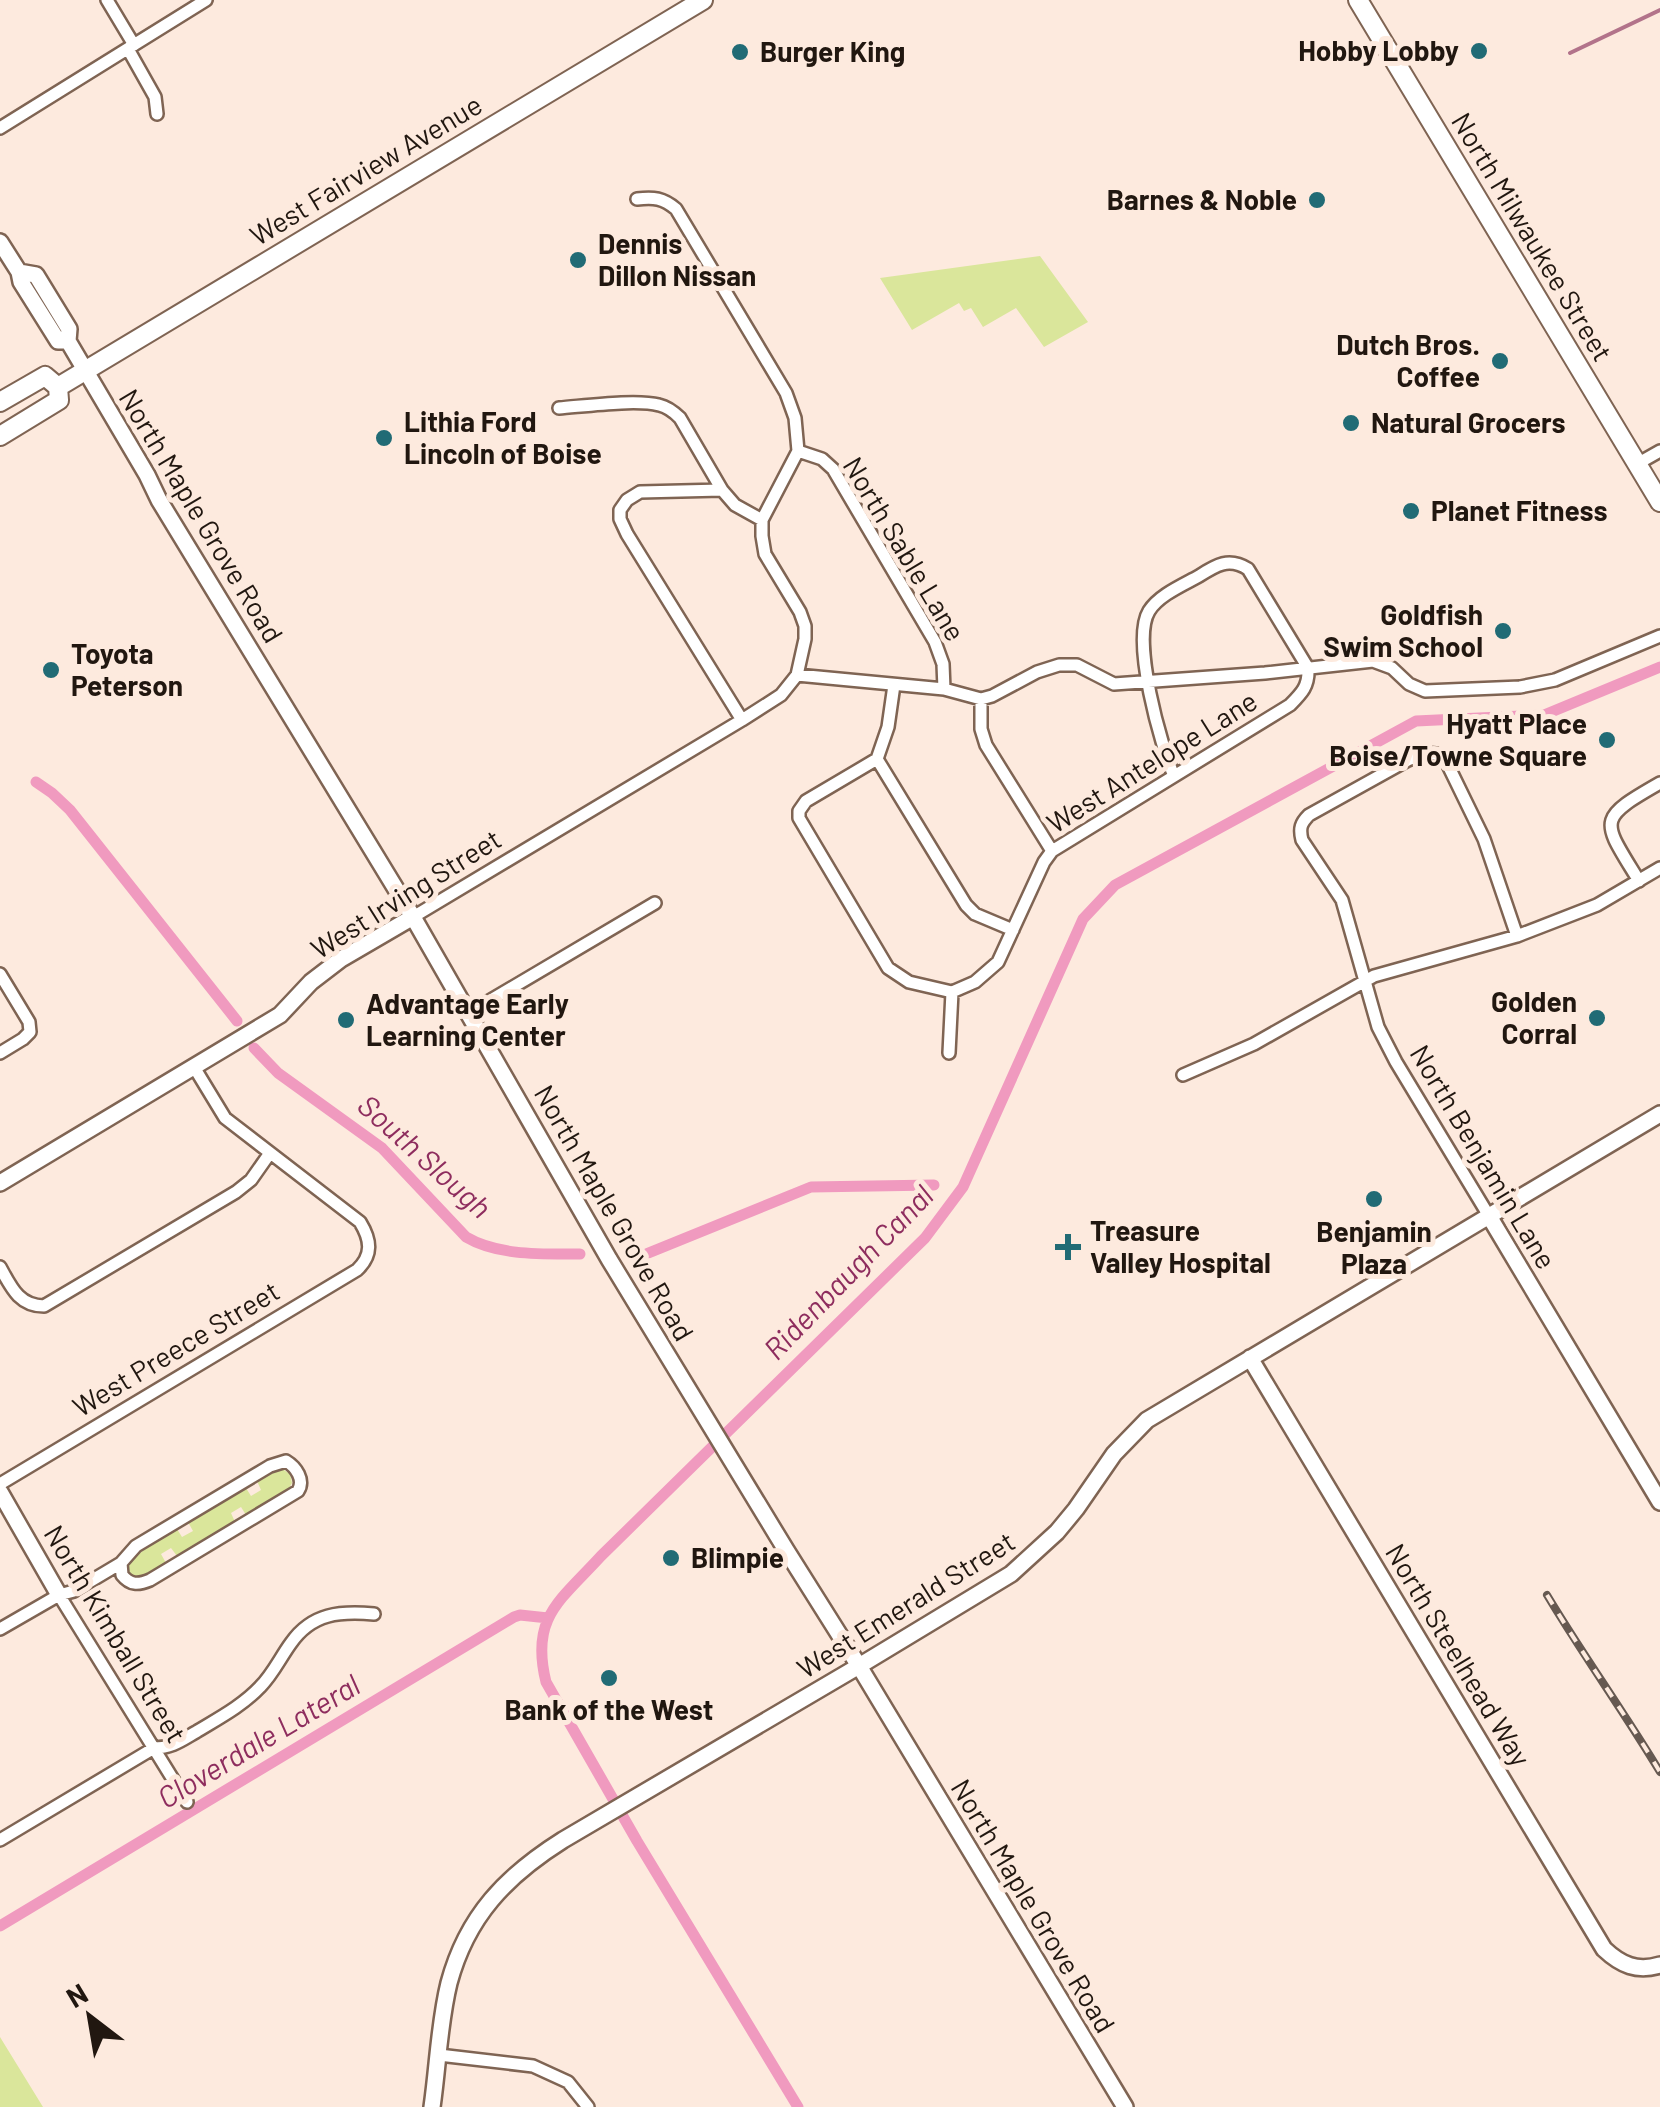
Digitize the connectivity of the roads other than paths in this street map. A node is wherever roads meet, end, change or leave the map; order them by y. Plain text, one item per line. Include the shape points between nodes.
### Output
1 (107, 0) edge
2 (206, 0) edge
3 (703, 0) edge
4 (1358, 0) edge
5 (131, 47) junction
6 (157, 114) dead end
7 (0, 128) edge
8 (637, 199) dead end
9 (0, 242) edge
10 (86, 370) junction
11 (58, 386) junction
12 (0, 402) edge
13 (559, 408) dead end
14 (0, 436) edge
15 (798, 450) junction
16 (1660, 451) edge
17 (1637, 464) junction
18 (722, 490) junction
19 (1660, 502) edge
20 (762, 520) junction
21 (1660, 636) edge
22 (1308, 668) junction
23 (797, 675) junction
24 (1148, 683) junction
25 (894, 685) junction
26 (944, 690) junction
27 (981, 699) junction
28 (742, 720) junction
29 (876, 759) junction
30 (1174, 776) junction
31 (1660, 783) edge
32 (1052, 852) junction
33 (1660, 868) edge
34 (1638, 881) junction
35 (655, 903) dead end
36 (413, 917) junction
37 (1013, 930) junction
38 (1517, 936) junction
39 (0, 974) edge
40 (1364, 981) junction
41 (952, 992) junction
42 (469, 1013) junction
43 (0, 1053) edge
44 (948, 1053) dead end
45 (194, 1067) junction
46 (1182, 1075) dead end
47 (1660, 1114) edge
48 (270, 1154) junction
49 (0, 1182) edge
50 (1489, 1216) junction
51 (0, 1267) edge
52 (1250, 1358) junction
53 (0, 1484) edge
54 (0, 1492) edge
55 (1660, 1502) edge
56 (121, 1564) junction
57 (59, 1594) junction
58 (374, 1614) dead end
59 (0, 1629) edge
60 (860, 1666) junction
61 (154, 1748) junction
62 (187, 1802) dead end
63 (0, 1840) edge
64 (1660, 1965) edge
65 (439, 2055) junction
66 (432, 2107) edge
67 (588, 2107) edge
68 (1125, 2107) edge

1 - 5 street
2 - 5 street
3 - 10 main road, West Fairview Avenue
4 - 17 main road, North Milwaukee Street
5 - 6 street
5 - 7 street
8 - 15 street via 665,200 676,209 786,393
9 - 10 main road, North Maple Grove Road via 58,341 68,340
10 - 11 main road, West Fairview Avenue
10 - 36 main road, North Maple Grove Road
11 - 12 main road, West Fairview Avenue via 45,376
11 - 14 main road, West Fairview Avenue via 59,400
13 - 18 street via 644,404 672,410
15 - 20 street
15 - 26 street, North Sable Lane via 833,469 936,642
16 - 17 street
17 - 19 main road, North Milwaukee Street
18 - 20 street
18 - 28 street via 640,492 627,500 620,519
20 - 23 street via 766,554 805,626
21 - 22 street via 1555,680 1520,686 1425,692 1373,661
22 - 24 street
22 - 24 street via 1248,570 1229,562 1148,612
22 - 30 street, West Antelope Lane via 1308,682 1290,706
23 - 25 street
23 - 28 street, West Irving Street via 781,695
24 - 27 street via 1114,684 1077,665 1059,665
24 - 30 street
25 - 26 street
25 - 29 street
26 - 27 street
27 - 32 street via 986,745
28 - 36 street, West Irving Street
29 - 37 street via 966,905
29 - 41 street via 806,801 799,818 888,968 908,982
30 - 32 street, West Antelope Lane
31 - 34 street via 1624,804 1610,822
32 - 37 street, West Antelope Lane
33 - 34 street
34 - 38 street via 1597,906
35 - 42 street
36 - 42 main road, North Maple Grove Road
36 - 45 main road, West Irving Street via 341,959 280,1015
37 - 41 street, West Antelope Lane via 998,962
38 - 40 street
38 - 40 street, North Benjamin Lane via 1484,839 1446,762 1426,753 1302,823 1302,840 1342,900
39 - 43 street via 30,1032
40 - 46 street via 1232,1056
40 - 50 street, North Benjamin Lane via 1396,1062
41 - 44 street
42 - 60 main road, North Maple Grove Road via 606,1253
45 - 48 street via 225,1118
45 - 49 main road, West Irving Street
47 - 50 main road, West Emerald Street
48 - 51 street via 236,1192 44,1306 16,1296
48 - 53 street, West Preece Street via 360,1222 368,1236 366,1262
50 - 52 main road, West Emerald Street
50 - 55 main road, North Benjamin Lane
52 - 60 main road, West Emerald Street via 1147,1420 1057,1532 1010,1574
52 - 64 main road, North Steelhead Way via 1604,1949 1632,1968
54 - 57 main road, North Kimball Street
56 - 56 street via 136,1546 270,1466 286,1461 296,1471 298,1492 150,1580 131,1583
56 - 57 street
57 - 59 street
57 - 61 street, North Kimball Street
58 - 61 street via 315,1620 244,1702 170,1747
60 - 65 main road, West Emerald Street via 529,1862 503,1885 461,1949
60 - 68 main road, North Maple Grove Road
61 - 62 street, North Kimball Street
61 - 63 street
65 - 66 main road, West Emerald Street
65 - 67 street via 533,2066 568,2082

